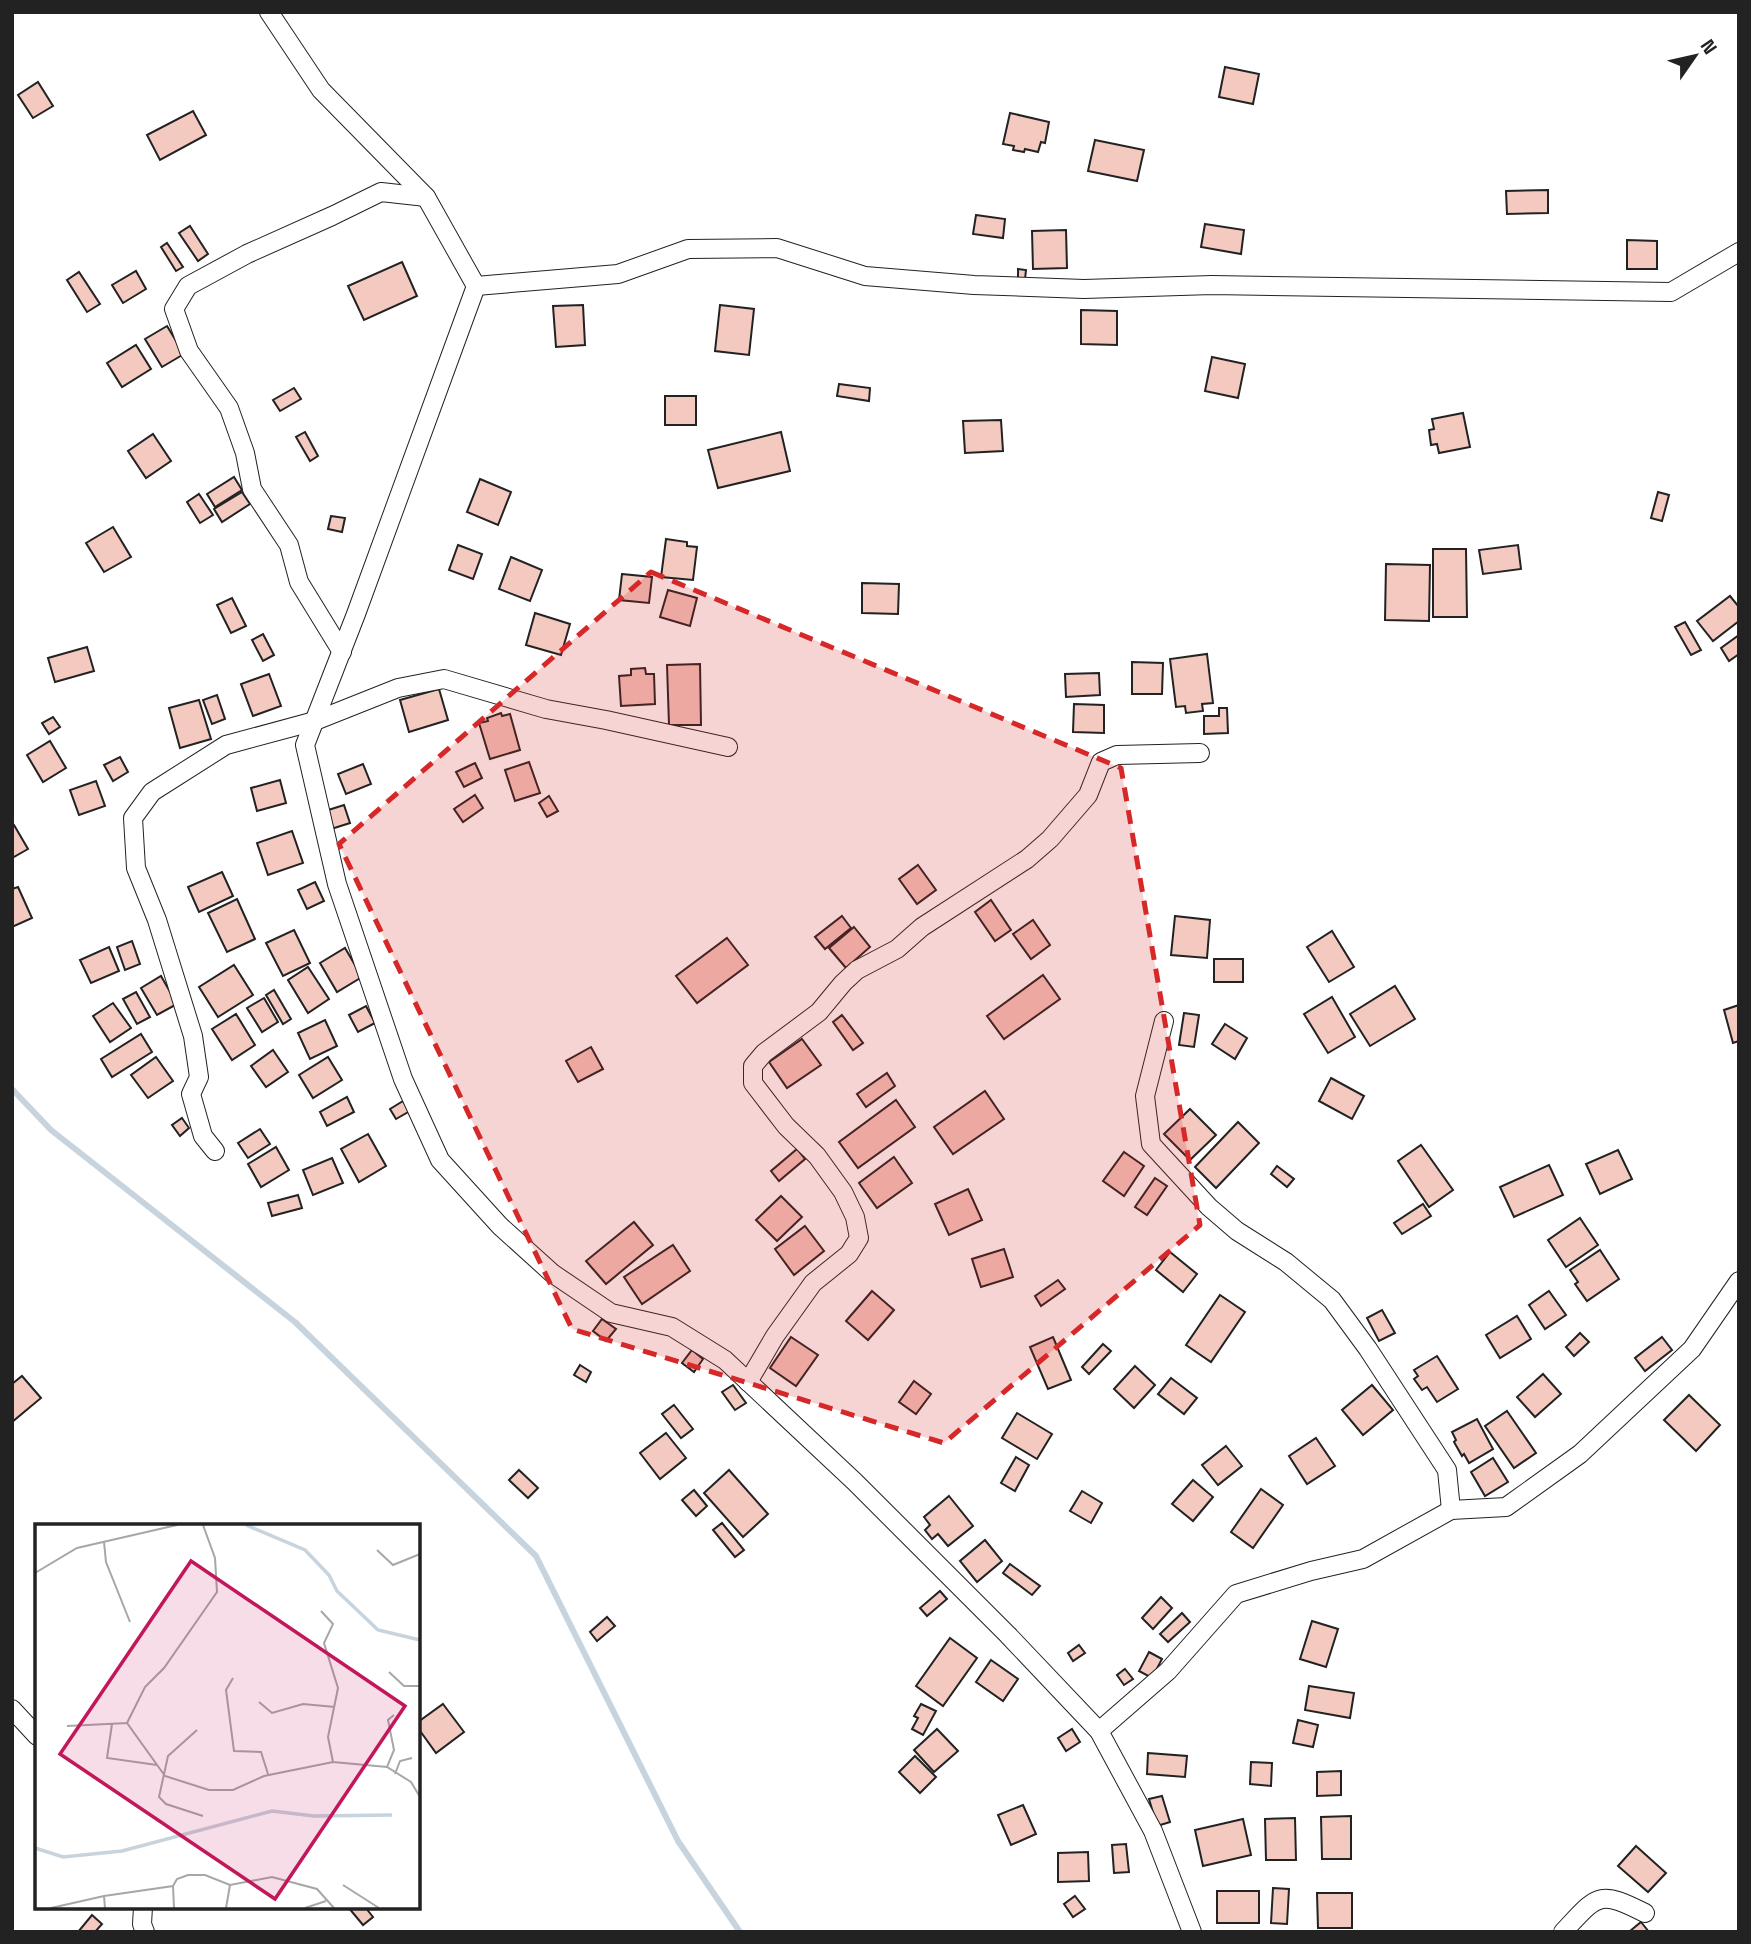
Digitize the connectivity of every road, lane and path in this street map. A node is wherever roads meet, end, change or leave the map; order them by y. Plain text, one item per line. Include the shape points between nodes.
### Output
1 (269, 12) edge
2 (426, 197) junction
3 (1739, 252) edge
4 (476, 286) junction
5 (342, 652) junction
6 (315, 721) junction
7 (728, 747) dead end
8 (1200, 753) dead end
9 (1164, 1021) dead end
10 (215, 1151) dead end
11 (1739, 1281) edge
12 (748, 1382) junction
13 (1451, 1510) junction
14 (12, 1710) edge
15 (1099, 1731) junction
16 (35, 1733) edge
17 (143, 1909) edge
18 (1646, 1913) dead end
19 (145, 1932) edge
20 (1192, 1932) edge
21 (1563, 1932) edge

1 - 2 street via 321,90
2 - 4 street
2 - 5 street via 381,192 188,286 174,309 188,351 229,408 252,489 289,545 299,582
3 - 4 street via 1671,292 974,285 865,276 777,248 688,249 618,274
4 - 5 street
5 - 6 street
6 - 7 street via 398,688 444,679 545,709
6 - 10 street via 226,745 152,792 133,818 136,868 193,1036 199,1077 191,1094 203,1136
6 - 12 street via 305,746 337,884 403,1079 440,1160 500,1226 552,1273 611,1313 672,1327 725,1360
8 - 12 street via 1117,755 1101,762 1088,795 1051,839 897,949 857,970 819,1012 752,1066 753,1083 842,1192 855,1217 859,1238 849,1254 813,1283
9 - 13 street via 1145,1096 1151,1144 1209,1207 1332,1300 1447,1470
11 - 13 street via 1692,1349 1580,1454 1506,1507
12 - 15 street via 855,1482
13 - 15 street via 1363,1559 1236,1594 1168,1671
14 - 16 street
15 - 20 street via 1153,1831
17 - 19 street
18 - 21 street via 1606,1896 1593,1901

